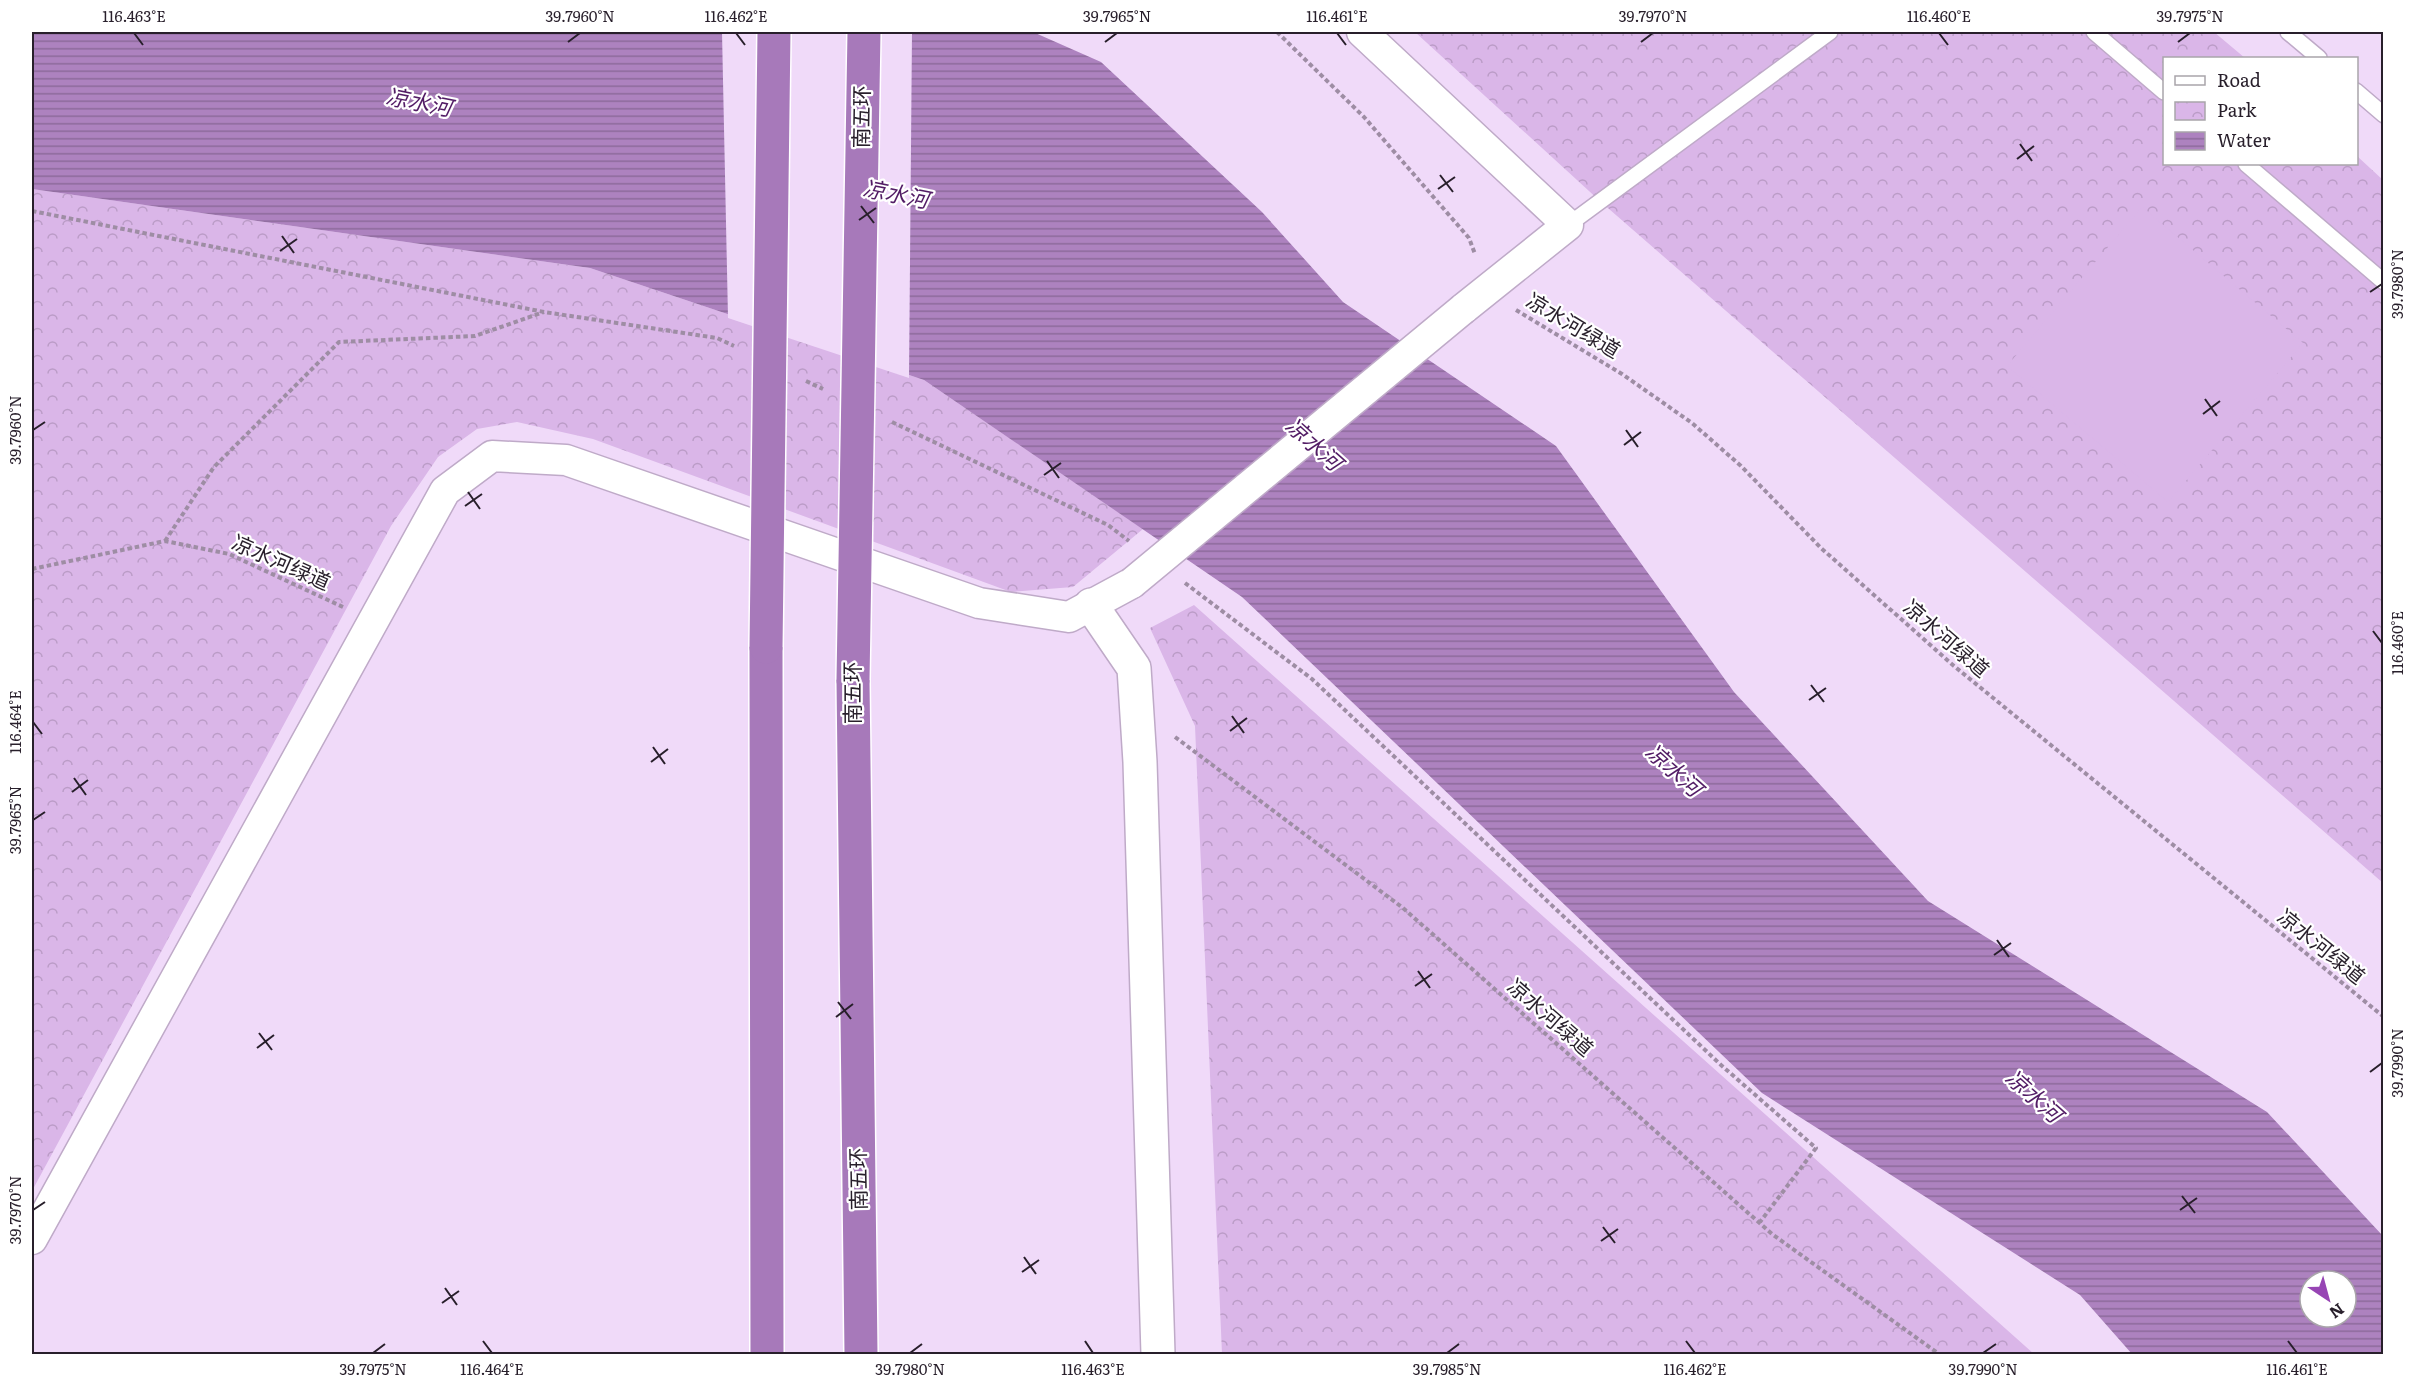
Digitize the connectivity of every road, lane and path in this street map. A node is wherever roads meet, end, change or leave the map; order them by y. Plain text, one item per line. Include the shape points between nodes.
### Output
1 (774, 32) edge
2 (864, 32) edge
3 (1277, 32) edge
4 (1362, 32) edge
5 (1830, 32) edge
6 (2094, 32) edge
7 (2288, 32) edge
8 (2318, 57) edge
9 (2163, 91) edge
10 (2358, 93) edge
11 (2384, 115) edge
12 (2247, 165) edge
13 (32, 211) edge
14 (1568, 225) junction
15 (2384, 282) edge
16 (1487, 290) junction
17 (544, 312) junction
18 (738, 348) dead end
19 (801, 379) dead end
20 (833, 394) dead end
21 (886, 419) dead end
22 (165, 541) junction
23 (1136, 546) dead end
24 (32, 569) edge
25 (1182, 581) dead end
26 (1091, 605) junction
27 (374, 621) junction
28 (1137, 709) junction
29 (2384, 1017) edge
30 (1760, 1222) junction
31 (32, 1239) edge
32 (767, 1354) edge
33 (861, 1354) edge
34 (1158, 1354) edge
35 (1939, 1354) edge

1 - 32 highway, bridge via 766,647
2 - 33 highway, 南五环, bridge via 853,680
3 - 16 path via 1364,117 1469,238
4 - 14 street
5 - 14 lane
6 - 9 lane
7 - 8 lane
10 - 11 lane
12 - 15 lane
13 - 17 path
14 - 16 street
16 - 26 street, bridge via 1132,583
16 - 29 path, 凉水河绿道 via 1622,374 1692,423 1741,466 1821,548 1954,666
17 - 18 path via 717,338
17 - 22 path via 475,336 339,342 214,467
19 - 20 path
21 - 23 path via 1108,525
22 - 24 path, 凉水河绿道
22 - 27 path, 凉水河绿道 via 229,554
25 - 30 path via 1312,679 1721,1065 1816,1148
26 - 27 street via 1070,617 979,603 566,460 492,456 446,491
26 - 28 street via 1134,668
27 - 31 street
28 - 30 path, 凉水河绿道 via 1403,908
28 - 34 street
30 - 35 path, 凉水河绿道

